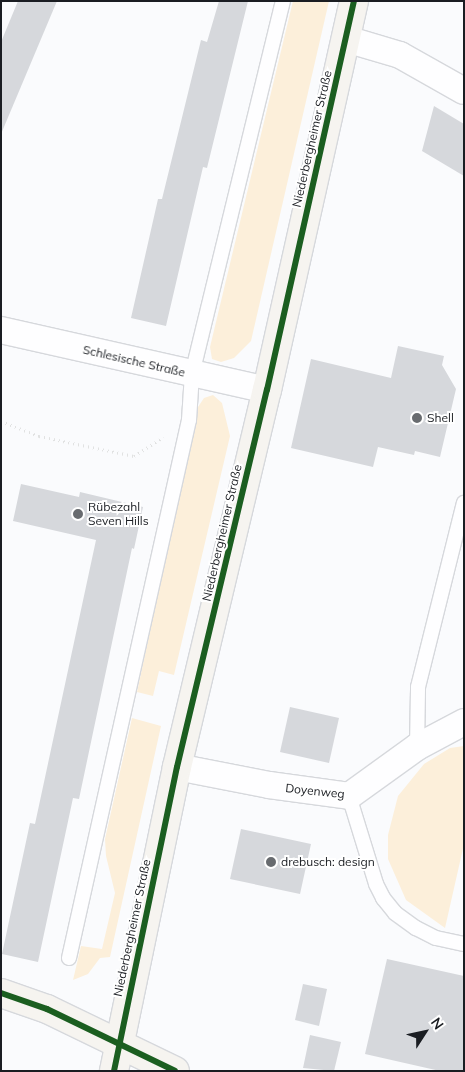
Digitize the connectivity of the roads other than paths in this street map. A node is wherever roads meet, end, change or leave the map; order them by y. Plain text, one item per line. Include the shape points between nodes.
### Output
1 (283, 1) edge
2 (354, 1) edge
3 (346, 39) junction
4 (464, 91) edge
5 (1, 330) edge
6 (192, 374) junction
7 (267, 390) junction
8 (464, 502) edge
9 (464, 722) edge
10 (417, 747) junction
11 (177, 767) junction
12 (349, 796) junction
13 (464, 944) edge
14 (69, 958) dead end
15 (1, 993) edge
16 (118, 1043) junction
17 (114, 1071) edge
18 (175, 1071) edge

1 - 6 lane
2 - 3 main road, Niederbergheimer Straße
3 - 4 street via 400,55
3 - 7 main road, Niederbergheimer Straße
5 - 6 street, Schlesische Straße
6 - 7 street, Schlesische Straße
6 - 14 lane via 189,420
7 - 11 main road, Niederbergheimer Straße
8 - 10 lane via 418,687
9 - 10 street, Doyenweg
10 - 12 street, Doyenweg
11 - 12 street, Doyenweg via 269,786
11 - 16 main road, Niederbergheimer Straße via 140,953
12 - 13 lane via 383,898 395,913 416,928 436,938
15 - 16 main road via 47,1009
16 - 17 main road, Niederbergheimer Straße
16 - 18 main road

